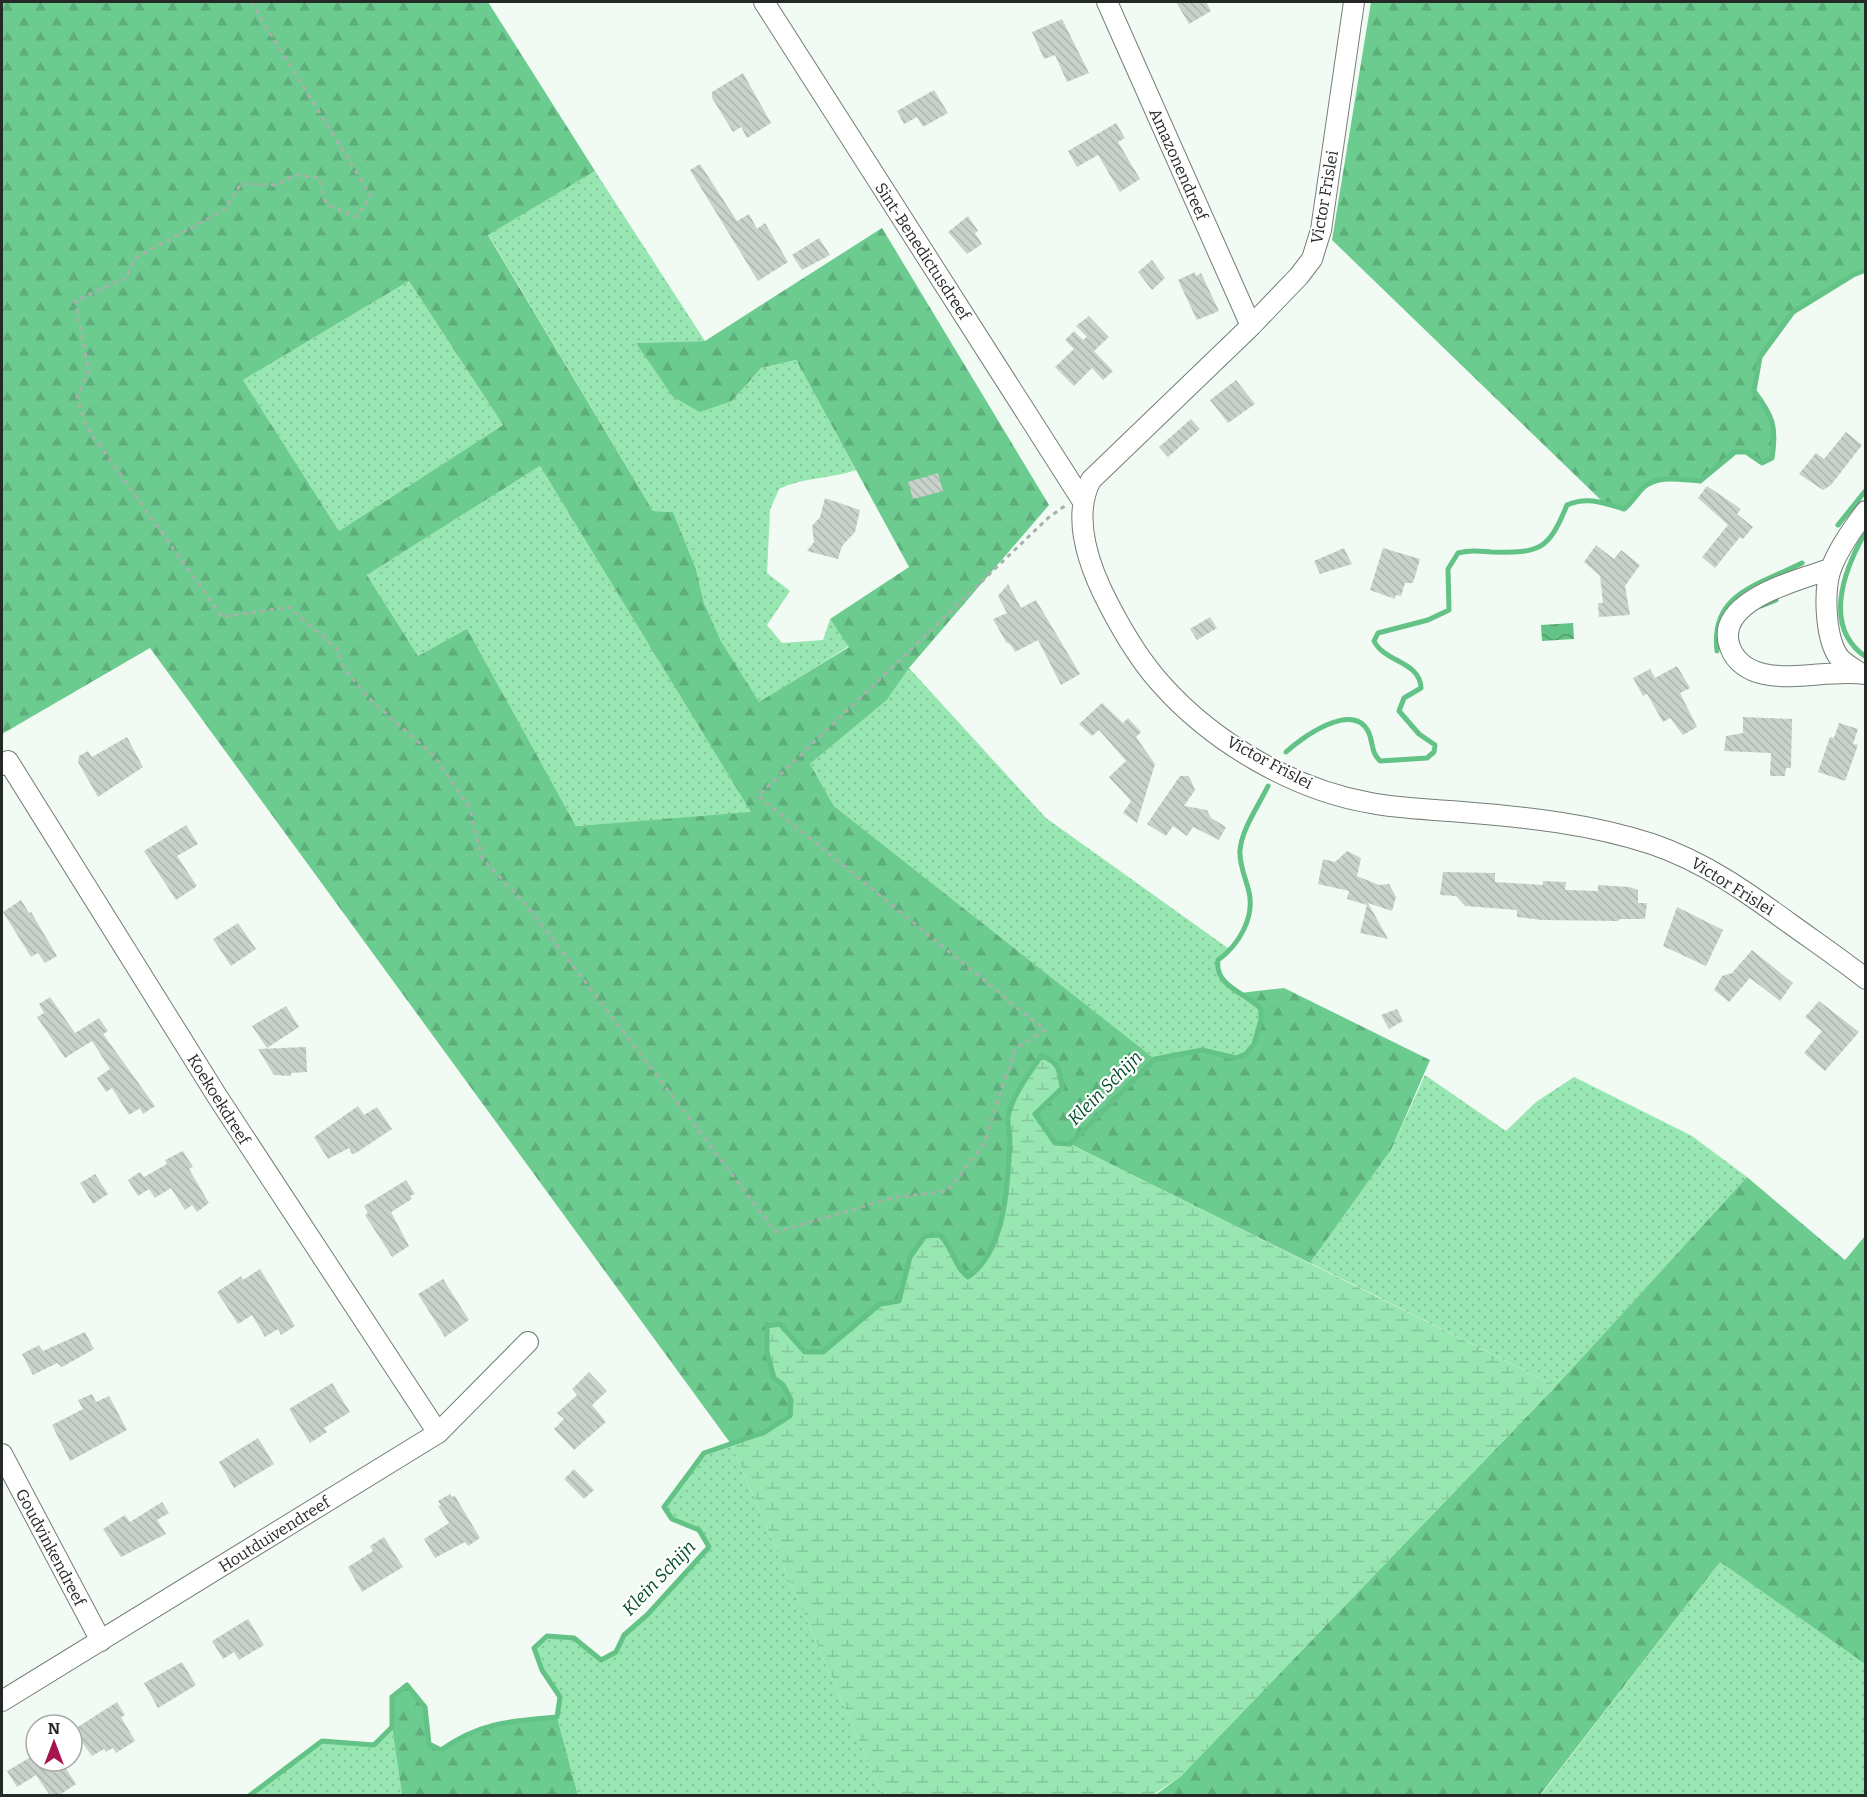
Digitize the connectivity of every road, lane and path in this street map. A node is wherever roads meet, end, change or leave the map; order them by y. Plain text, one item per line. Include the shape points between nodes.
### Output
1 (251, 2) edge
2 (764, 2) edge
3 (1107, 2) edge
4 (1354, 2) edge
5 (1251, 326) junction
6 (1082, 500) junction
7 (1866, 511) edge
8 (1048, 518) dead end
9 (1830, 569) junction
10 (1863, 673) edge
11 (5, 763) edge
12 (1866, 979) edge
13 (528, 1342) dead end
14 (438, 1433) junction
15 (2, 1454) edge
16 (100, 1641) junction
17 (2, 1701) edge

1 - 8 path via 371,196 356,217 326,204 319,178 295,175 276,185 241,184 224,210 135,258 126,278 75,301 88,371 77,397 86,426 222,617 290,607 337,649 345,670 372,701 435,757 469,807 482,858 528,907 776,1232 892,1198 948,1191 983,1146 1016,1049 1045,1030 758,796
2 - 6 street, Sint-Benedictusdreef
3 - 5 street, Amazonendreef
4 - 5 street, Victor Frislei via 1318,244 1299,276
5 - 6 street, Victor Frislei via 1091,480
6 - 12 street, Victor Frislei via 1090,559 1099,586 1129,643 1177,701 1232,745 1312,786 1350,799 1550,820 1652,844 1739,886
7 - 9 street
9 - 10 street via 1827,616 1833,646 1839,658
9 - 10 street via 1749,601 1737,610 1726,636 1731,652 1741,665 1762,674
11 - 14 street, Koekoekdreef
13 - 14 street, Houtduivendreef
14 - 16 street, Houtduivendreef
15 - 16 street, Goudvinkendreef
16 - 17 street, Houtduivendreef

